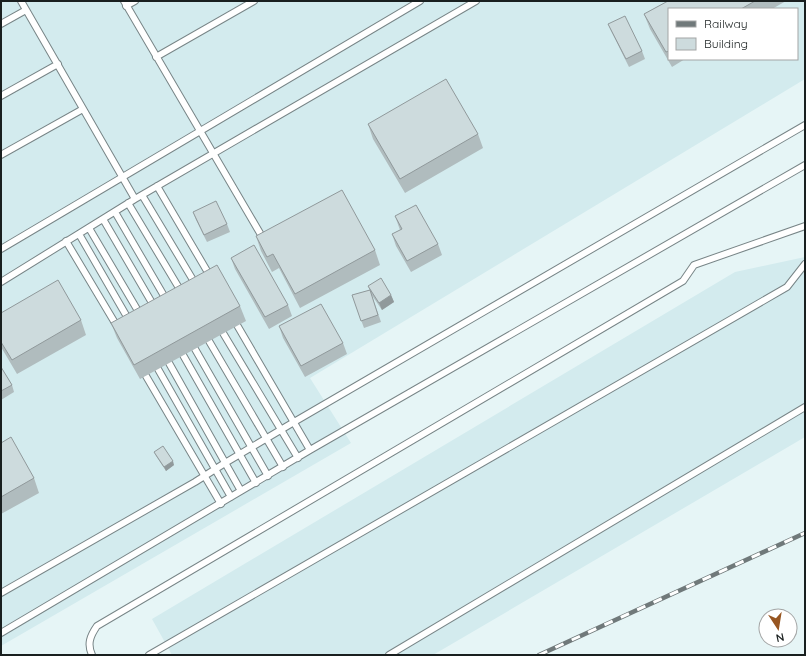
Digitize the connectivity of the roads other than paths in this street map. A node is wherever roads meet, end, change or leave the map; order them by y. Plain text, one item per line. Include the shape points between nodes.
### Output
1 (21, 1) edge
2 (135, 1) edge
3 (254, 1) edge
4 (420, 1) edge
5 (476, 1) edge
6 (125, 4) edge
7 (26, 10) junction
8 (1, 24) edge
9 (156, 57) junction
10 (58, 64) junction
11 (1, 96) edge
12 (83, 109) junction
13 (805, 125) edge
14 (200, 130) junction
15 (213, 154) junction
16 (1, 155) edge
17 (805, 165) edge
18 (122, 176) junction
19 (157, 186) junction
20 (142, 195) junction
21 (135, 199) junction
22 (128, 203) junction
23 (115, 212) junction
24 (103, 219) junction
25 (805, 227) edge
26 (89, 228) junction
27 (79, 234) junction
28 (66, 241) junction
29 (265, 241) edge
30 (1, 249) edge
31 (805, 264) edge
32 (1, 282) edge
33 (214, 284) edge
34 (199, 292) edge
35 (186, 300) edge
36 (171, 308) edge
37 (159, 315) edge
38 (145, 322) edge
39 (238, 325) dead end
40 (134, 328) edge
41 (223, 333) dead end
42 (122, 335) edge
43 (210, 341) dead end
44 (195, 349) dead end
45 (183, 356) dead end
46 (169, 363) dead end
47 (158, 369) dead end
48 (146, 376) dead end
49 (805, 407) edge
50 (294, 422) junction
51 (281, 429) junction
52 (266, 438) junction
53 (251, 447) junction
54 (310, 450) junction
55 (239, 454) junction
56 (298, 458) junction
57 (224, 463) junction
58 (282, 467) junction
59 (215, 469) junction
60 (204, 476) junction
61 (268, 476) junction
62 (256, 483) junction
63 (241, 491) junction
64 (231, 497) junction
65 (221, 504) junction
66 (1, 593) edge
67 (1, 634) edge
68 (92, 655) edge
69 (150, 655) edge
70 (390, 655) edge

1 - 7 lane
2 - 6 lane
3 - 9 lane
4 - 14 lane
5 - 15 lane
6 - 9 lane
7 - 8 lane
7 - 10 lane
9 - 14 lane
10 - 11 lane
10 - 12 lane
12 - 16 lane
12 - 18 lane
13 - 50 lane
14 - 15 lane
14 - 18 lane
15 - 19 lane
15 - 29 lane
17 - 54 lane
18 - 21 lane
18 - 30 lane
19 - 20 lane
19 - 33 lane
20 - 21 lane
20 - 34 lane
21 - 22 lane
22 - 23 lane
22 - 35 lane
23 - 24 lane
23 - 36 lane
24 - 26 lane
24 - 37 lane
25 - 68 lane via 694,265 683,281 97,626 91,634 88,648
26 - 27 lane
26 - 38 lane
27 - 28 lane
27 - 40 lane
28 - 32 lane
28 - 42 lane
31 - 69 lane via 787,287
39 - 50 lane
41 - 51 lane
43 - 52 lane
44 - 53 lane
45 - 55 lane
46 - 57 lane
47 - 59 lane
48 - 60 lane
49 - 70 lane
50 - 51 lane
50 - 54 lane
51 - 52 lane
51 - 56 lane
52 - 53 lane
52 - 58 lane
53 - 55 lane
53 - 61 lane
54 - 56 lane
55 - 57 lane
55 - 62 lane
56 - 58 lane
57 - 59 lane
57 - 63 lane
58 - 61 lane
59 - 60 lane
59 - 64 lane
60 - 65 lane
60 - 66 lane
61 - 62 lane
62 - 63 lane
63 - 64 lane
64 - 65 lane
65 - 67 lane

